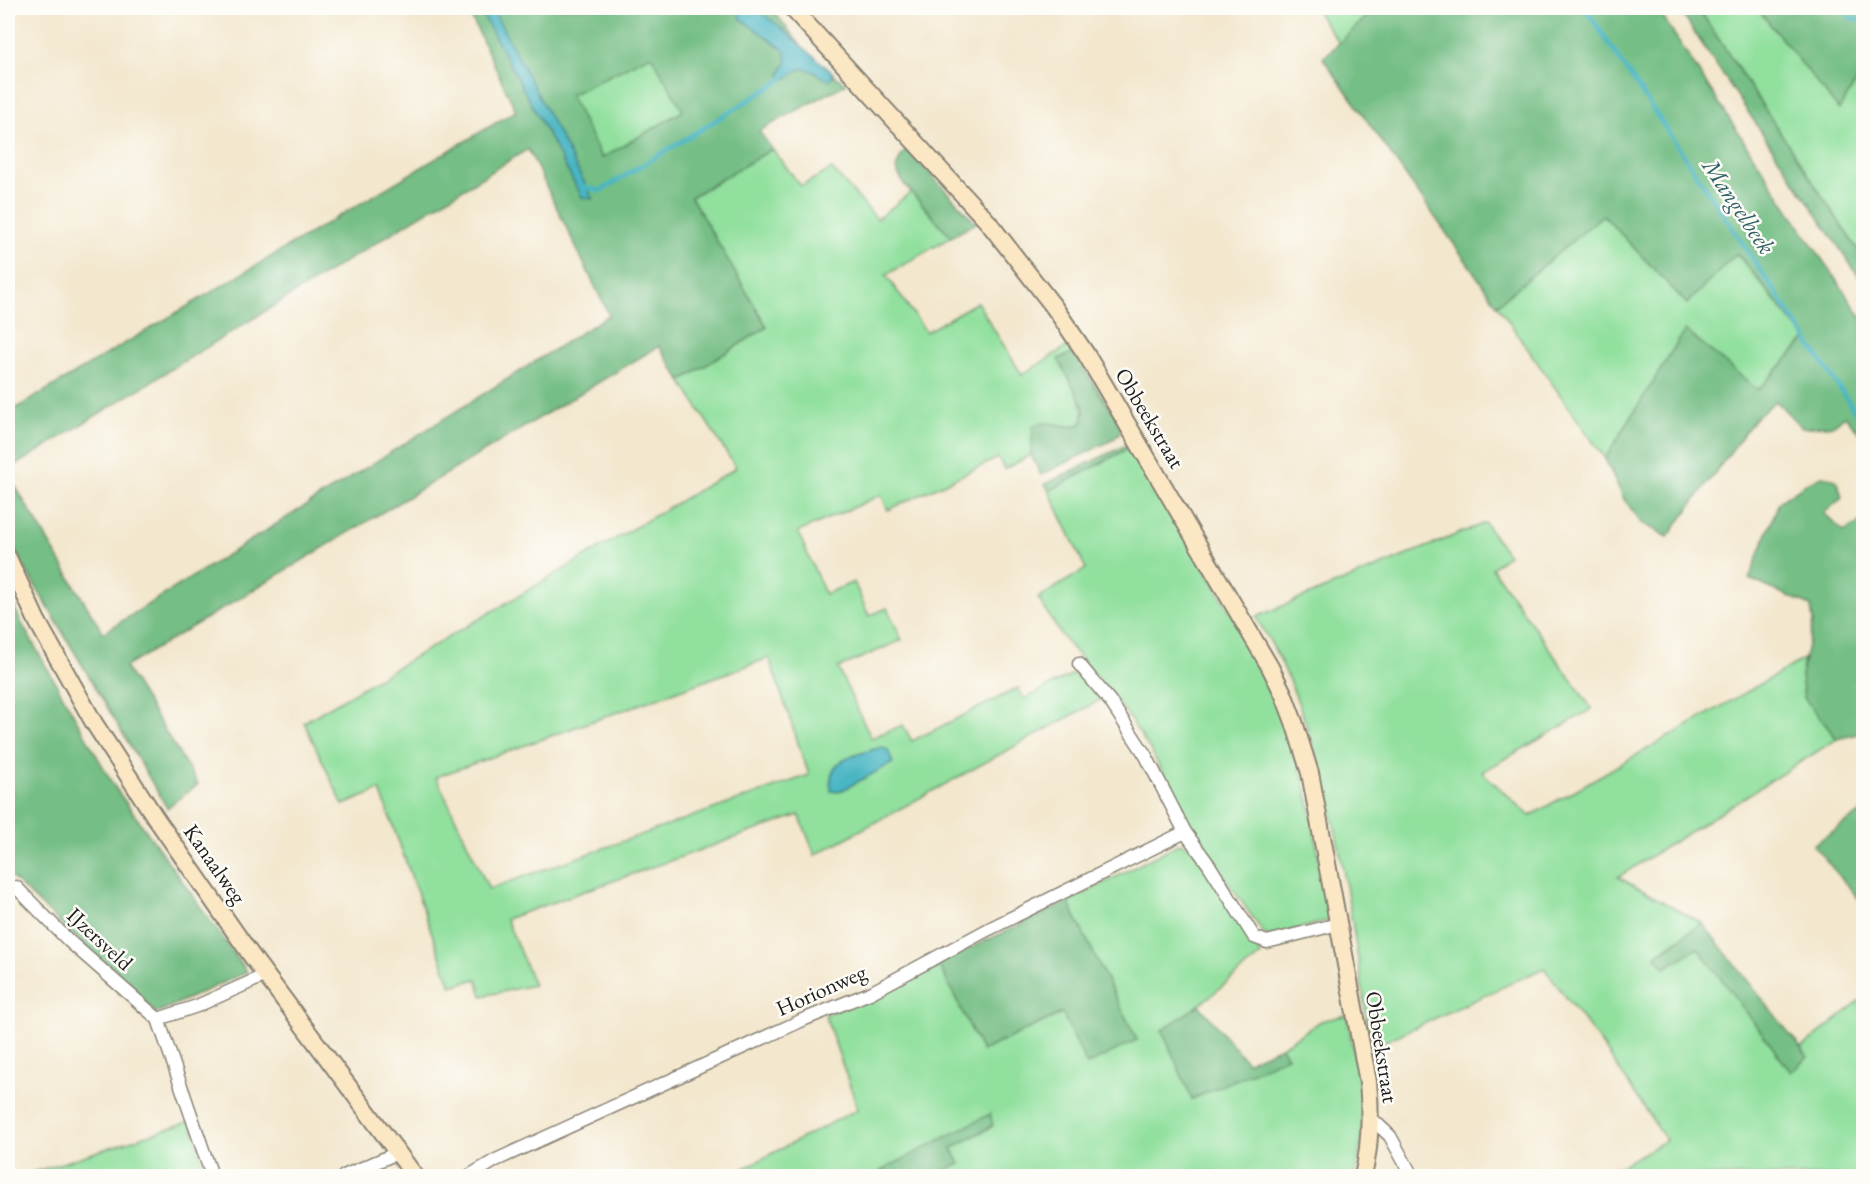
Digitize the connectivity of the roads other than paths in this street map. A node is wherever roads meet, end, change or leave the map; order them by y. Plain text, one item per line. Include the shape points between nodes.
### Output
1 (792, 8) edge
2 (8, 558) edge
3 (1079, 664) dead end
4 (1185, 832) junction
5 (16, 887) dead end
6 (1338, 924) junction
7 (266, 975) junction
8 (158, 1019) junction
9 (1371, 1118) junction
10 (397, 1152) junction
11 (212, 1176) edge
12 (344, 1176) edge
13 (415, 1176) edge
14 (469, 1176) edge
15 (1363, 1176) edge
16 (1412, 1176) edge

1 - 6 street, Obbeekstraat via 988,222 1054,307 1092,364 1283,693 1310,773
2 - 7 street, Kanaalweg via 37,621 94,723 155,818
3 - 4 street via 1110,701 1146,756
4 - 6 street via 1254,937 1267,942
4 - 14 street, Horionweg via 989,928 870,993 496,1160
5 - 8 street, IJzersveld
6 - 9 street, Obbeekstraat via 1368,1082
7 - 8 street
7 - 10 street, Kanaalweg
8 - 11 street, IJzersveld
9 - 15 street, Obbeekstraat
9 - 16 street via 1390,1136
10 - 12 street
10 - 13 street, Kanaalweg

